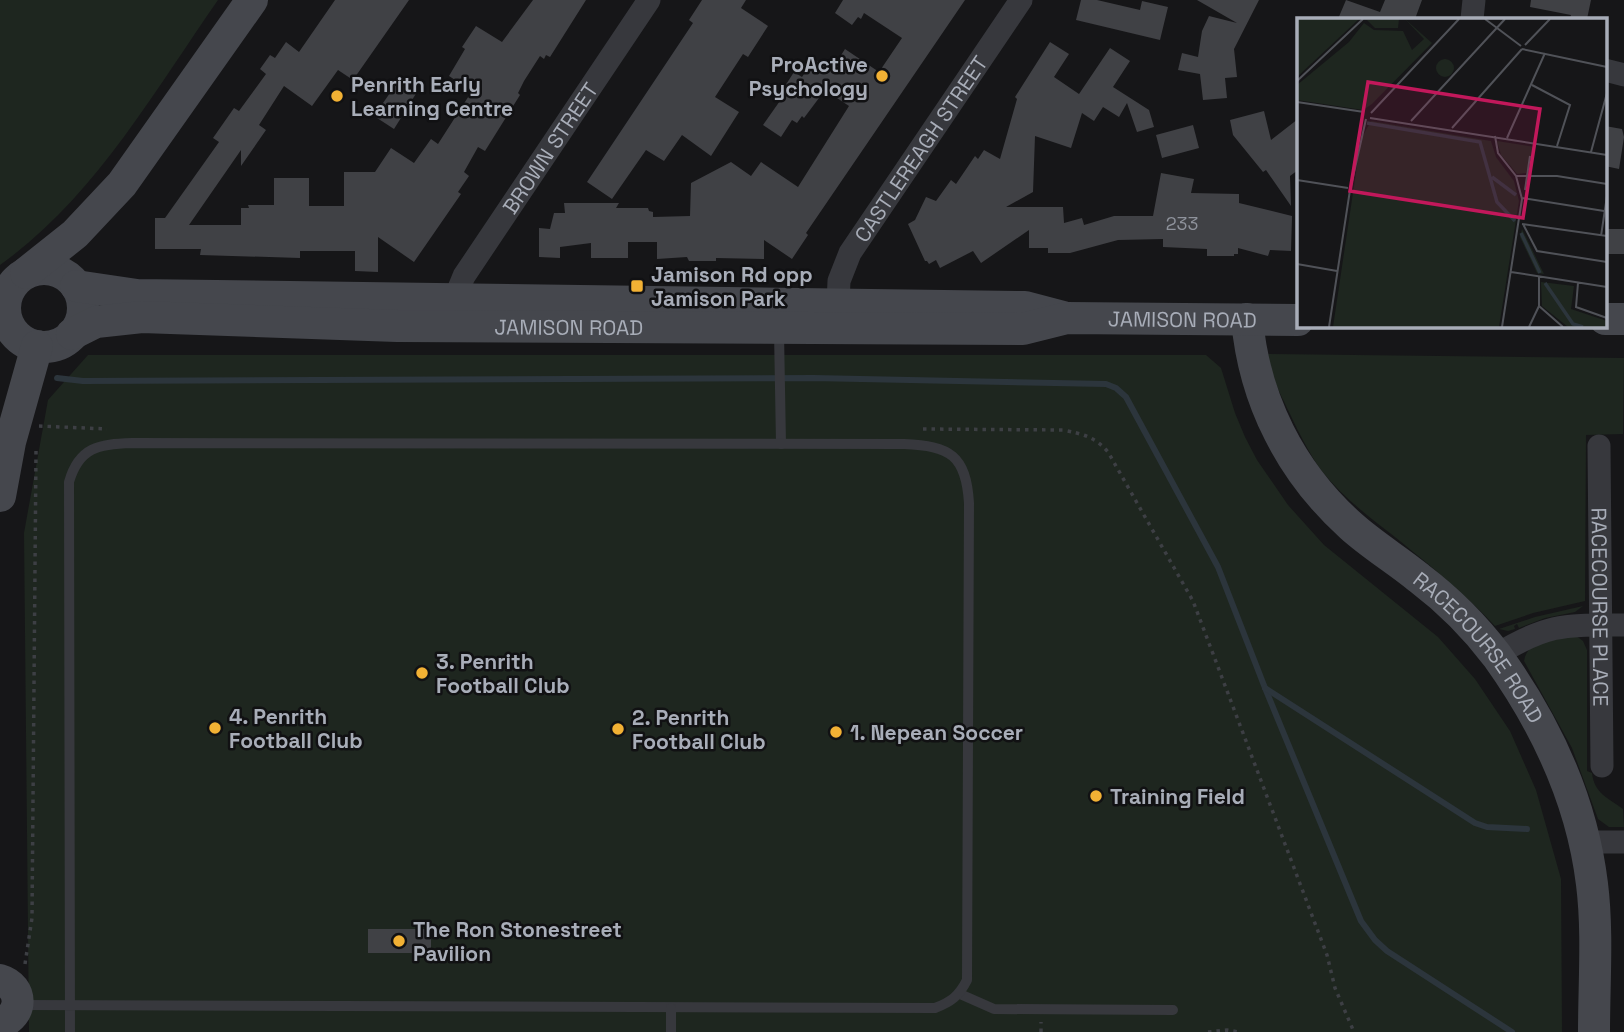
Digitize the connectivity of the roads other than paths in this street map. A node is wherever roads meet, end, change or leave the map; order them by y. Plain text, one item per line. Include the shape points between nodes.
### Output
1 (252, 0) edge
2 (649, 0) edge
3 (1021, 0) edge
4 (1474, 0) edge
5 (1472, 18) edge
6 (1606, 71) edge
7 (1624, 75) edge
8 (122, 184) junction
9 (13, 283) edge
10 (74, 284) junction
11 (455, 299) junction
12 (838, 303) junction
13 (1068, 318) junction
14 (1247, 319) junction
15 (1606, 319) edge
16 (1624, 319) edge
17 (1297, 320) edge
18 (779, 327) junction
19 (72, 334) junction
20 (17, 336) edge
21 (781, 444) junction
22 (1599, 446) dead end
23 (0, 496) edge
24 (1600, 625) junction
25 (1624, 625) edge
26 (1496, 655) junction
27 (1602, 766) dead end
28 (1585, 842) junction
29 (1624, 842) edge
30 (960, 994) junction
31 (13, 1003) edge
32 (70, 1006) junction
33 (671, 1008) junction
34 (1173, 1010) dead end
35 (70, 1032) edge
36 (671, 1032) edge
37 (1594, 1032) edge

1 - 8 main road
2 - 11 street, BROWN STREET via 464,276
3 - 12 street, CASTLEREAGH STREET via 850,253 839,281
4 - 5 street
6 - 7 street
8 - 9 main road via 75,234
8 - 10 main road via 88,244
9 - 10 main road via 38,269 52,270
9 - 20 main road via 5,306
10 - 11 main road, JAMISON ROAD via 137,295
10 - 19 main road via 82,312
11 - 12 main road, JAMISON ROAD
12 - 13 main road, JAMISON ROAD via 1025,307
13 - 14 main road, JAMISON ROAD
13 - 18 main road, JAMISON ROAD via 1023,329
14 - 17 main road, JAMISON ROAD
14 - 26 main road, RACECOURSE ROAD via 1259,388 1310,484 1352,527 1439,594
15 - 16 main road
18 - 19 main road, JAMISON ROAD via 397,326 142,317 96,322
18 - 21 lane
19 - 20 main road via 50,346
20 - 23 main road via 10,442
21 - 30 lane via 926,445 955,458 967,481 967,980
21 - 32 lane via 132,443 91,449 76,463 69,482
22 - 24 street, RACECOURSE PLACE
24 - 25 street
24 - 26 street via 1546,629
24 - 27 street, RACECOURSE PLACE
26 - 28 main road, RACECOURSE ROAD via 1547,739 1569,788
28 - 29 street
28 - 37 main road, RACECOURSE ROAD via 1592,887
30 - 33 lane via 935,1008
30 - 34 lane via 994,1009
31 - 32 lane
32 - 33 lane
32 - 35 lane
33 - 36 lane

